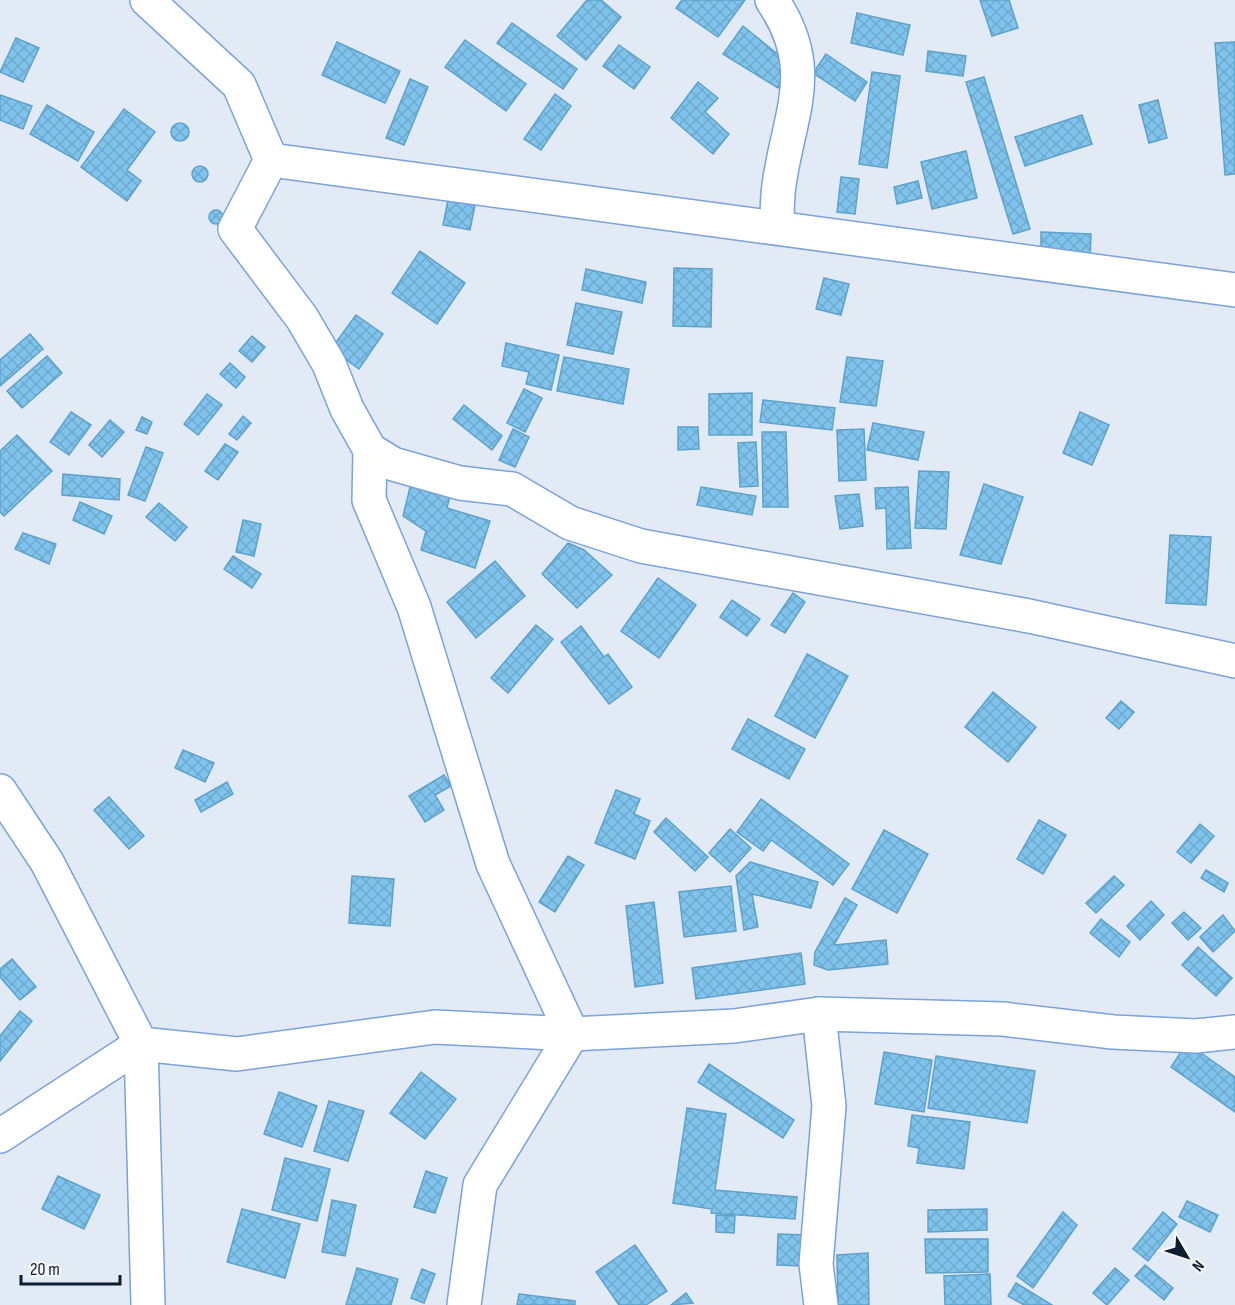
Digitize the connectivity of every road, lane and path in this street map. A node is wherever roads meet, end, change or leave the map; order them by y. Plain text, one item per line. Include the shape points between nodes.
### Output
1 (147, 0) edge
2 (772, 0) edge
3 (271, 160) junction
4 (777, 227) junction
5 (1235, 290) edge
6 (370, 450) junction
7 (1235, 661) edge
8 (0, 790) edge
9 (819, 1014) junction
10 (1235, 1032) edge
11 (572, 1034) junction
12 (141, 1044) junction
13 (0, 1136) edge
14 (148, 1305) edge
15 (464, 1305) edge
16 (820, 1305) edge

1 - 3 street via 239,86
2 - 4 street via 790,29 800,75 779,185
3 - 4 street
3 - 6 street via 234,229 302,318
4 - 5 street
6 - 7 street via 415,471 459,483 512,489 570,523 641,546 1029,616
6 - 11 street via 369,500 414,607 493,864
8 - 12 street via 47,862
9 - 10 street via 1003,1019 1196,1036
9 - 11 street via 734,1026
9 - 16 street via 829,1106 816,1264
11 - 12 street via 435,1027 237,1054
11 - 15 street via 480,1185
12 - 13 street
12 - 14 street

